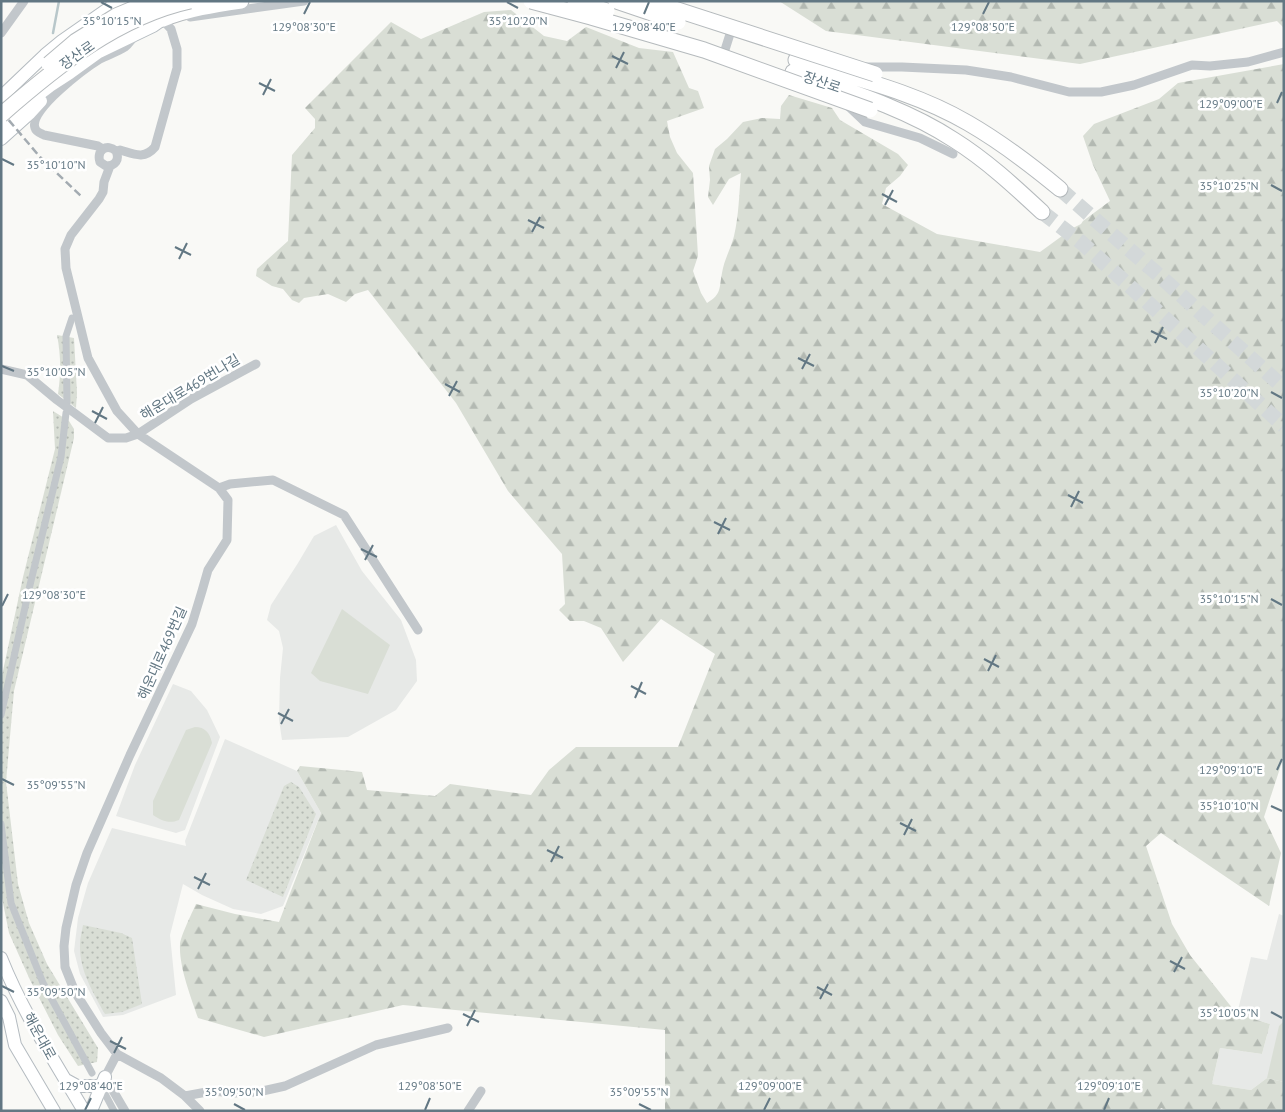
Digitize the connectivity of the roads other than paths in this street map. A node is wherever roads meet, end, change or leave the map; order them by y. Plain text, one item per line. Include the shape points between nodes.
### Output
1 (24, 1) edge
2 (123, 1) edge
3 (139, 1) edge
4 (152, 1) edge
5 (190, 1) edge
6 (241, 1) edge
7 (304, 1) edge
8 (531, 1) edge
9 (550, 1) edge
10 (575, 1) edge
11 (616, 1) edge
12 (650, 1) edge
13 (669, 1) edge
14 (107, 6) edge
15 (163, 18) junction
16 (1, 33) edge
17 (138, 33) junction
18 (730, 34) junction
19 (1284, 52) edge
20 (724, 53) junction
21 (70, 73) junction
22 (17, 82) junction
23 (1, 91) edge
24 (1, 97) edge
25 (1, 103) edge
26 (1, 115) edge
27 (912, 116) junction
28 (966, 122) junction
29 (1, 124) edge
30 (1, 139) edge
31 (103, 149) junction
32 (116, 152) junction
33 (953, 154) dead end
34 (100, 162) junction
35 (110, 166) junction
36 (104, 182) junction
37 (1060, 189) tunnel mouth
38 (1042, 212) tunnel mouth
39 (72, 318) dead end
40 (256, 364) dead end
41 (1, 369) edge
42 (67, 403) dead end
43 (66, 413) dead end
44 (138, 434) junction
45 (219, 488) junction
46 (418, 630) dead end
47 (1, 714) edge
48 (1, 824) edge
49 (1, 958) edge
50 (1, 1001) edge
51 (448, 1028) dead end
52 (117, 1054) junction
53 (66, 1080) junction
54 (100, 1082) junction
55 (481, 1090) dead end
56 (185, 1096) junction
57 (54, 1111) edge
58 (84, 1111) edge
59 (91, 1111) edge
60 (114, 1111) edge
61 (125, 1111) edge
62 (200, 1111) edge
63 (468, 1111) edge

1 - 16 street
2 - 14 main road
3 - 15 street
4 - 25 highway, 장산로, bridge via 116,16 76,41
5 - 26 highway, 장산로, bridge via 151,13 94,42
6 - 15 highway
7 - 15 street
8 - 27 highway, bridge via 704,50 870,110
9 - 20 street
10 - 27 highway, 장산로, bridge via 700,40
11 - 28 highway, 장산로, bridge via 892,90
12 - 28 highway, bridge via 875,74 922,94
13 - 18 street
14 - 22 main road via 45,55
15 - 17 main road
15 - 32 street via 171,29 177,50 177,68 155,147 144,155
17 - 21 main road via 99,52
17 - 31 street, 장산로 via 125,47 100,60 60,89 34,124 35,129 44,135
18 - 19 street via 840,67 966,70 1011,77 1069,92 1101,92 1134,85 1192,65 1248,62
18 - 20 street
20 - 33 street via 836,94 865,122 920,138
21 - 29 main road
21 - 30 main road
22 - 23 main road
22 - 24 main road
27 - 38 highway, 장산로 via 954,140 998,172
28 - 37 highway, 장산로 via 1008,148
31 - 32 street via 112,148
31 - 34 street via 99,155
32 - 35 street via 117,160
34 - 35 street
34 - 36 street
35 - 36 street
36 - 44 street via 99,199 67,243 66,268 88,358 117,411
39 - 42 street via 66,336
40 - 44 street, 해운대로469번나길 via 191,399
41 - 44 street via 26,375 108,438
43 - 47 street via 61,457
44 - 45 street
45 - 46 street via 273,480 344,514
45 - 52 street, 해운대로469번길 via 228,500 228,540 208,570 192,624 86,853 66,928 65,966 75,992
48 - 54 street via 11,903 43,983
49 - 53 main road, 해운대로 via 12,986
50 - 57 main road, 해운대로 via 16,1044
51 - 56 street via 376,1045 285,1086 258,1092 234,1094 212,1091
52 - 54 street
52 - 56 street via 161,1078
53 - 54 main road via 77,1086
53 - 58 main road, 해운대로
54 - 59 main road
54 - 60 street
54 - 61 street
55 - 63 street
56 - 62 street

